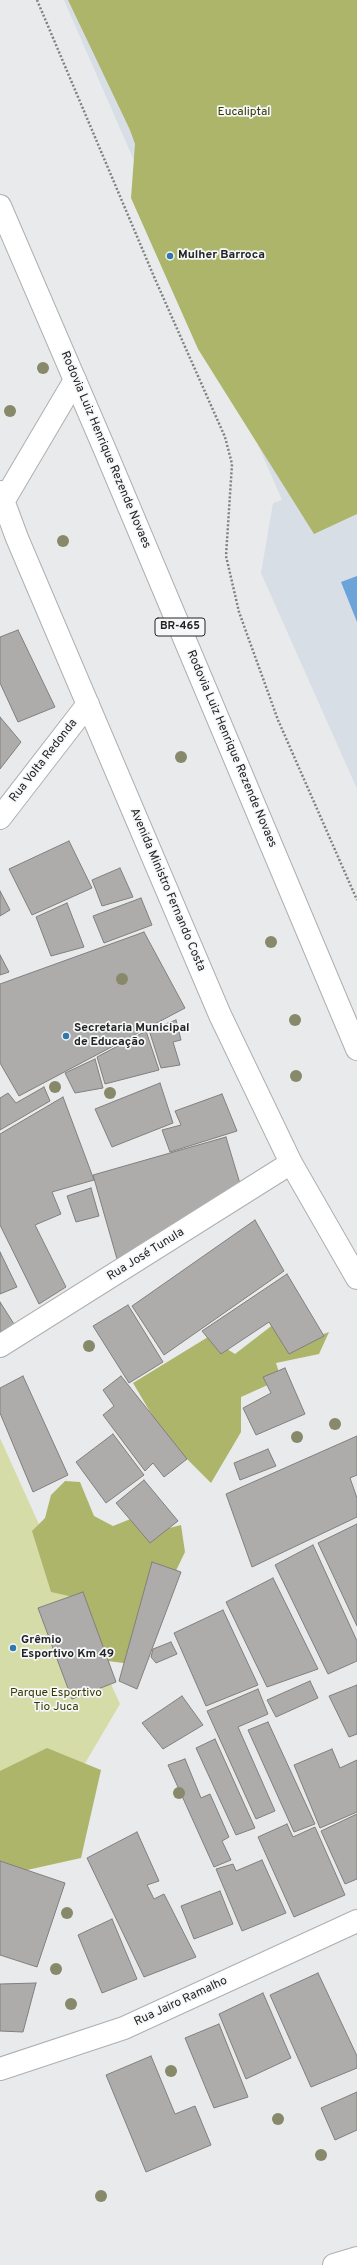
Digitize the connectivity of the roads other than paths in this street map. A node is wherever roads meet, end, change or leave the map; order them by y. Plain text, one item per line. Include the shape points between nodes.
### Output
1 (0, 206) edge
2 (75, 380) junction
3 (2, 497) edge
4 (88, 704) junction
5 (0, 818) edge
6 (357, 1049) edge
7 (291, 1163) junction
8 (357, 1278) edge
9 (0, 1346) edge
10 (357, 1921) edge
11 (0, 2069) edge
12 (357, 2258) edge
13 (334, 2265) edge

1 - 2 main road, Rodovia Luiz Henrique Rezende Novaes / BR-465
2 - 3 main road
2 - 6 main road, Rodovia Luiz Henrique Rezende Novaes / BR-465
3 - 4 main road, Avenida Ministro Fernando Costa
4 - 5 main road, Rua Volta Redonda
4 - 7 main road, Avenida Ministro Fernando Costa via 211,995
7 - 8 main road, Avenida Ministro Fernando Costa
7 - 9 main road, Rua José Tunula
10 - 11 main road, Rua Jairo Ramalho via 124,2028
12 - 13 main road

